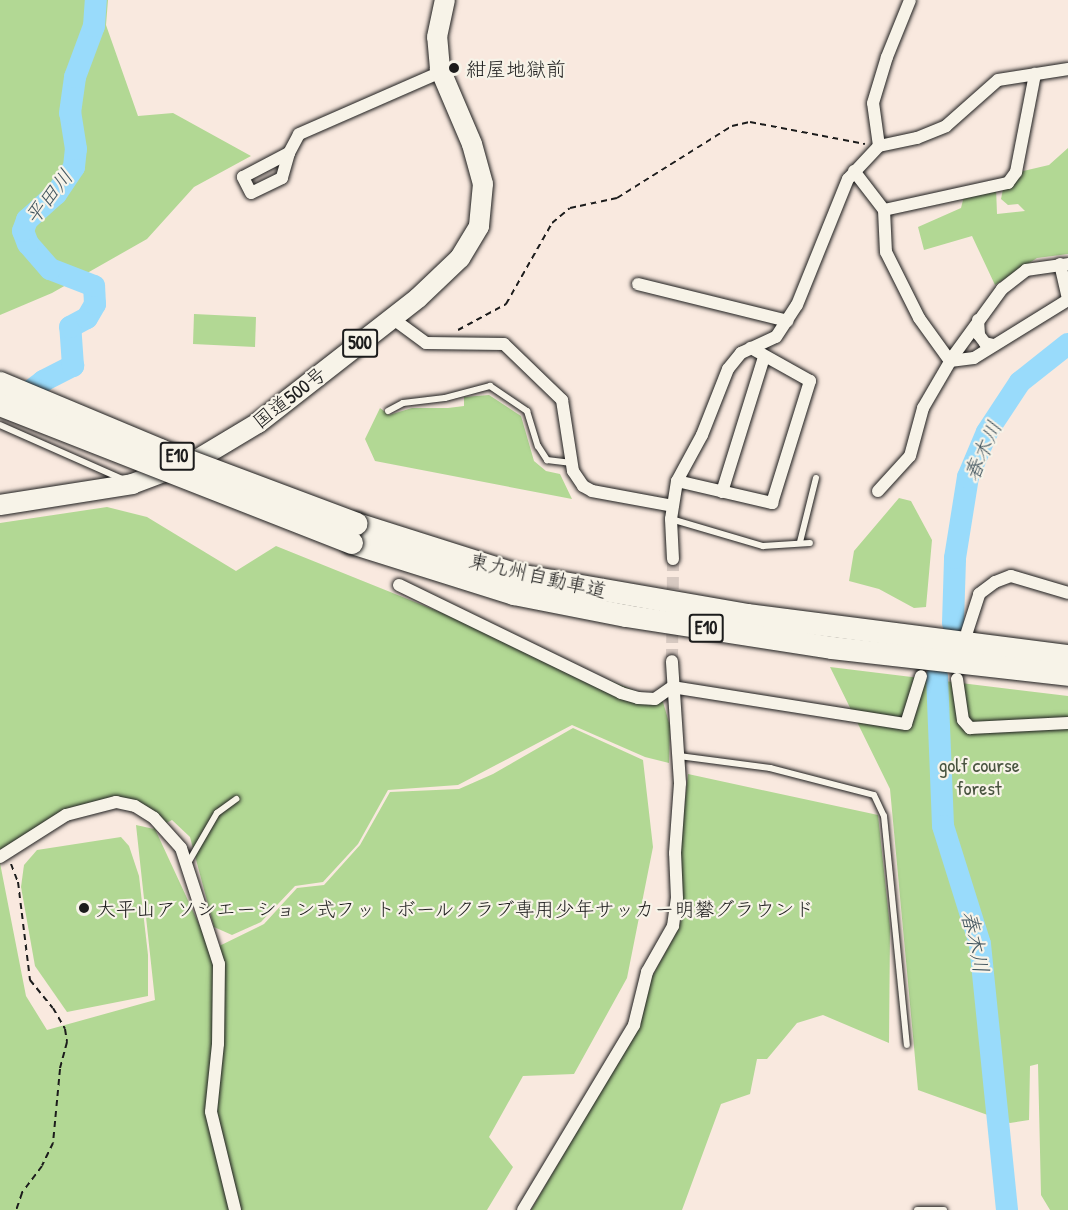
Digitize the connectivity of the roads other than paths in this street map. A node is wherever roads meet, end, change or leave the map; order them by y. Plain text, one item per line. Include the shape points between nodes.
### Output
1 (445, 0) edge
2 (910, 0) edge
3 (1068, 69) edge
4 (441, 72) junction
5 (1035, 74) junction
6 (879, 146) junction
7 (289, 153) dead end
8 (854, 171) junction
9 (884, 210) junction
10 (1064, 264) edge
11 (638, 284) dead end
12 (1068, 299) edge
13 (392, 318) junction
14 (978, 320) junction
15 (787, 321) junction
16 (994, 345) junction
17 (751, 348) junction
18 (764, 357) junction
19 (950, 362) junction
20 (0, 383) edge
21 (0, 405) edge
22 (388, 411) dead end
23 (0, 425) edge
24 (572, 464) junction
25 (816, 478) dead end
26 (677, 482) junction
27 (132, 484) junction
28 (878, 491) dead end
29 (722, 492) junction
30 (0, 505) edge
31 (673, 506) junction
32 (671, 519) junction
33 (354, 533) junction
34 (800, 542) junction
35 (810, 543) dead end
36 (673, 559) tunnel mouth
37 (399, 585) dead end
38 (1068, 593) edge
39 (967, 632) dead end
40 (1068, 656) edge
41 (672, 661) tunnel mouth
42 (1068, 675) edge
43 (921, 676) dead end
44 (957, 679) dead end
45 (672, 687) junction
46 (1068, 723) edge
47 (677, 755) junction
48 (236, 799) dead end
49 (3, 855) edge
50 (188, 863) junction
51 (907, 1045) dead end
52 (235, 1210) edge
53 (523, 1210) edge
54 (917, 1210) edge
55 (944, 1210) edge

1 - 4 highway, 国道500号 / 500 via 437,37
2 - 6 street via 873,104
3 - 5 street
4 - 7 street via 306,130 294,138
4 - 13 highway, 国道500号 / 500 via 477,156 483,184 482,212 474,238 460,258
5 - 6 street via 1008,77 989,85 956,118 933,133
5 - 9 street via 1016,172 1008,183
6 - 8 street
8 - 9 street
8 - 15 street via 803,295
9 - 19 street via 886,252 919,318
10 - 12 street
10 - 14 street via 1026,270 1002,289
11 - 15 street
12 - 16 street
13 - 24 street via 423,341 492,341 516,353 562,400
13 - 27 highway, 国道500号 / 500 via 234,438 181,467
14 - 16 street via 985,343
14 - 19 street
15 - 17 street via 771,340
16 - 19 street via 974,358
17 - 18 street
17 - 26 street via 736,357 728,369 702,435
18 - 29 street
18 - 29 street via 810,381 775,495 772,503
19 - 28 street via 923,408 910,456
20 - 33 highway, 東九州自動車道 / E10, bridge
21 - 33 highway, 東九州自動車道 / E10, bridge
22 - 24 lane via 402,403 445,398 490,386 527,411 538,446 547,459
23 - 27 lane
24 - 31 street via 574,476 592,491
25 - 34 lane
26 - 29 street
26 - 31 street
27 - 30 highway, 国道500号 / 500
31 - 32 street
32 - 34 lane via 763,546
32 - 36 street
33 - 40 highway, 東九州自動車道 / E10 via 529,577 747,615
33 - 42 highway, 東九州自動車道 / E10 via 514,594 832,648
34 - 35 lane
37 - 45 street via 621,693 655,699
38 - 39 street via 1011,576 995,582 979,594
41 - 45 street
43 - 45 street via 906,724
44 - 46 street via 963,720 970,728
45 - 47 street
47 - 51 lane via 770,768 874,795 884,816
47 - 53 street via 677,897 673,926 647,972 634,1025
48 - 50 lane via 218,813
49 - 50 street via 66,815 116,802 135,806 154,818 181,848
50 - 52 street via 219,964 218,1044 211,1112
54 - 55 lane

